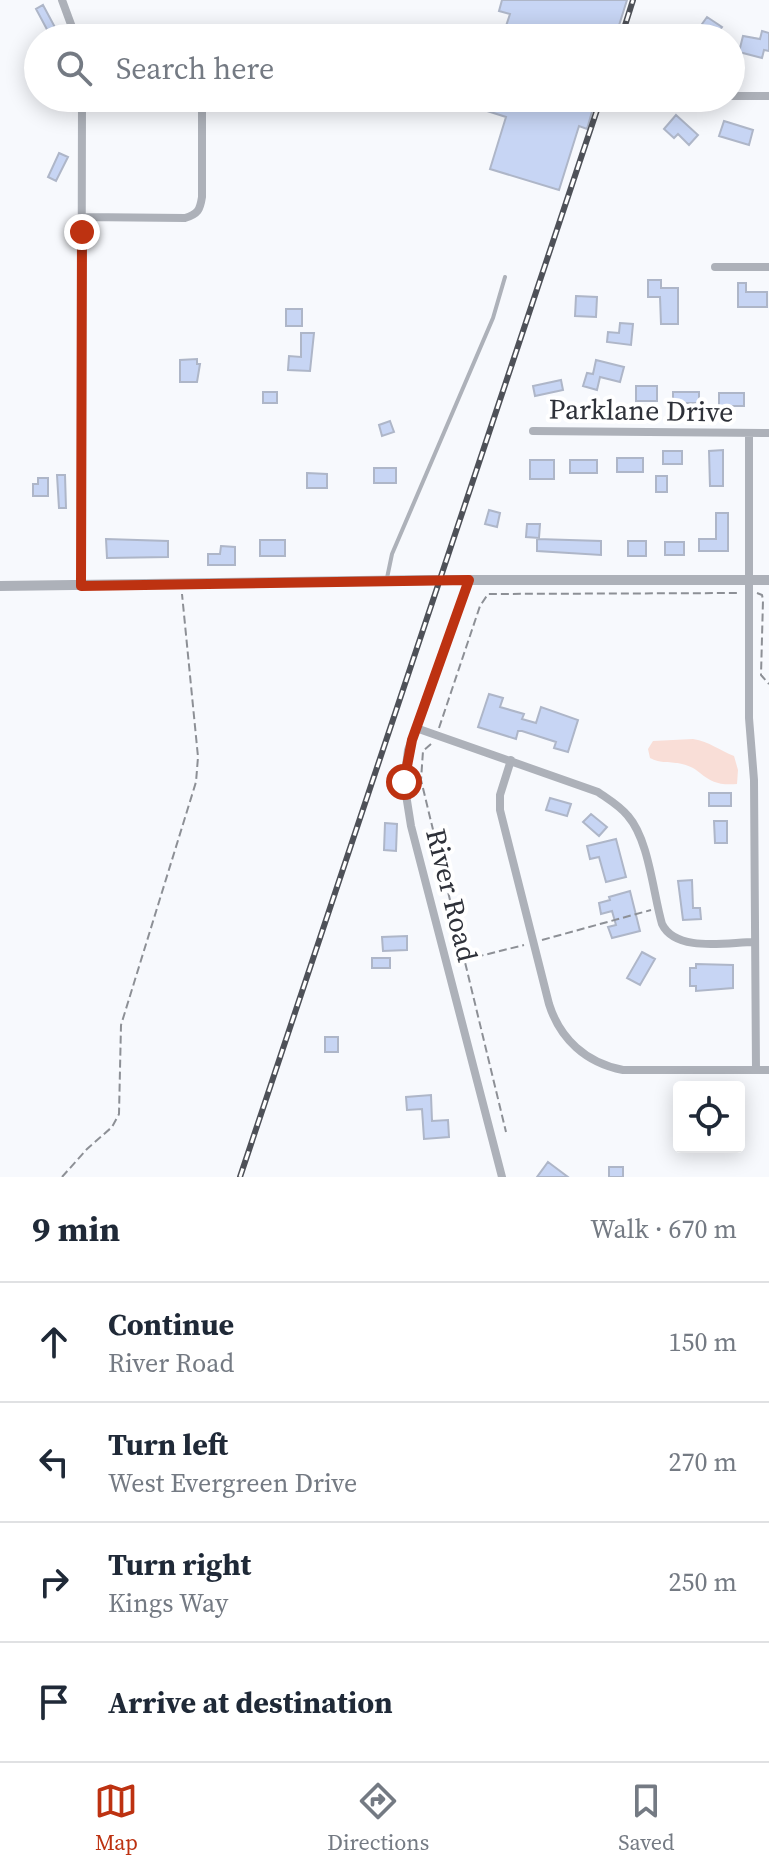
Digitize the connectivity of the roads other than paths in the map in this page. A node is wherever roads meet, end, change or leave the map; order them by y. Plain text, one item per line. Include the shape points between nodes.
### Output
1 (62, 0) edge
2 (71, 24) edge
3 (745, 96) edge
4 (769, 96) edge
5 (82, 112) edge
6 (202, 112) edge
7 (82, 217) junction
8 (715, 267) dead end
9 (769, 267) edge
10 (505, 277) dead end
11 (533, 431) dead end
12 (749, 433) junction
13 (769, 433) edge
14 (469, 580) junction
15 (749, 580) junction
16 (769, 580) edge
17 (387, 581) junction
18 (0, 586) edge
19 (81, 586) junction
20 (416, 728) junction
21 (511, 760) junction
22 (754, 942) junction
23 (756, 1070) junction
24 (769, 1070) edge
25 (502, 1177) edge

1 - 2 street
3 - 4 street
5 - 7 street
6 - 7 street via 202,197 195,215
7 - 19 street
8 - 9 street
10 - 17 lane via 493,318 392,554
11 - 12 street, Parklane Drive
12 - 13 street, Parklane Drive
12 - 15 street, Parklane Drive
14 - 15 street
14 - 17 street
14 - 20 street, River Road
15 - 16 street
15 - 22 street, Parklane Drive
17 - 19 street
18 - 19 street
20 - 21 street
20 - 25 street, River Road via 405,771 411,826
21 - 22 street via 590,788 629,817 664,929 678,940
21 - 23 street via 500,810 556,1022 567,1039 591,1059 631,1070
22 - 23 street, Parklane Drive
23 - 24 street

